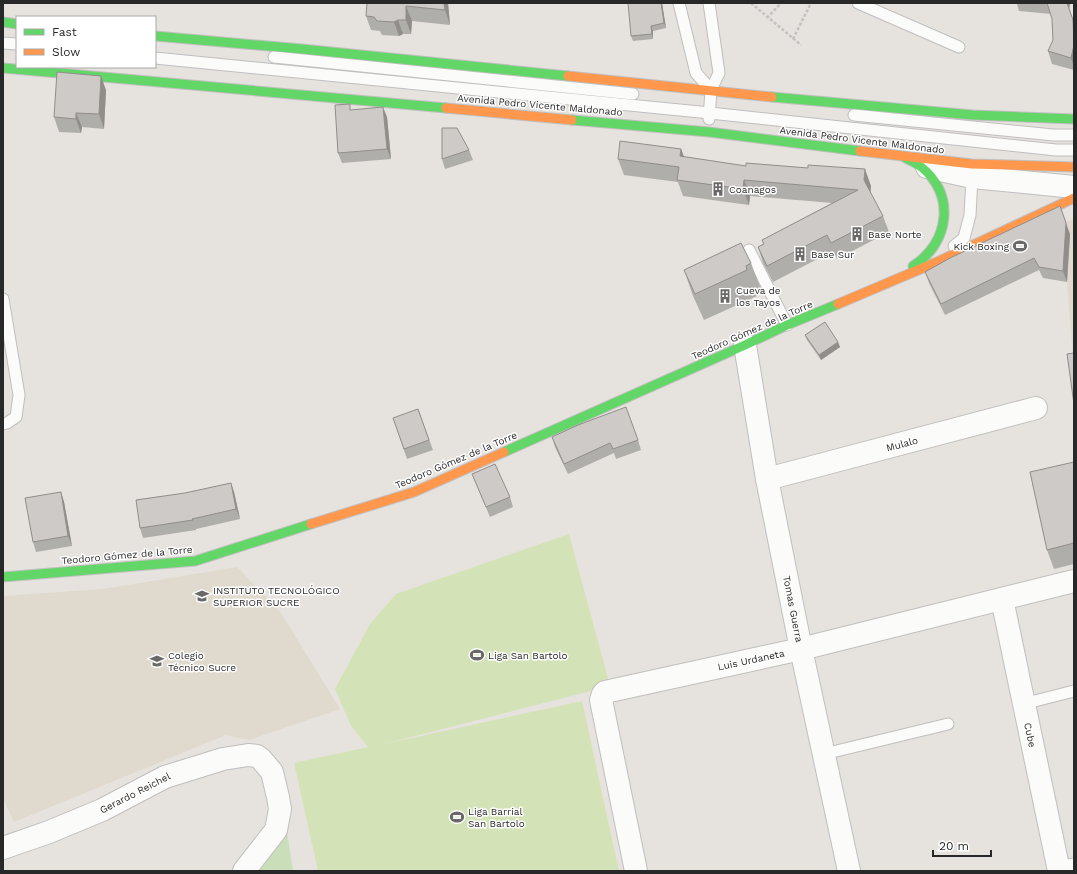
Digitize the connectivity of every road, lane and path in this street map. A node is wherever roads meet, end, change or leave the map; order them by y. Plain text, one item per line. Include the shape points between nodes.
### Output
1 (679, 3) edge
2 (709, 3) edge
3 (751, 3) edge
4 (781, 3) edge
5 (811, 3) edge
6 (858, 3) edge
7 (767, 18) junction
8 (3, 22) edge
9 (16, 24) edge
10 (3, 30) edge
11 (16, 32) edge
12 (156, 36) edge
13 (793, 39) junction
14 (3, 43) edge
15 (16, 44) edge
16 (156, 45) edge
17 (801, 45) dead end
18 (959, 46) dead end
19 (156, 58) edge
20 (3, 68) edge
21 (711, 96) junction
22 (710, 113) junction
23 (828, 113) dead end
24 (844, 114) dead end
25 (1074, 119) edge
26 (961, 126) junction
27 (709, 132) junction
28 (1074, 135) edge
29 (960, 140) junction
30 (1074, 150) edge
31 (913, 162) junction
32 (1074, 167) edge
33 (972, 177) junction
34 (1074, 187) edge
35 (1074, 198) edge
36 (749, 250) dead end
37 (937, 262) junction
38 (894, 280) junction
39 (3, 299) edge
40 (787, 325) junction
41 (745, 345) junction
42 (1036, 408) dead end
43 (3, 424) edge
44 (768, 479) junction
45 (3, 577) edge
46 (1074, 581) edge
47 (1002, 599) junction
48 (801, 649) junction
49 (1074, 691) edge
50 (1023, 704) junction
51 (948, 724) dead end
52 (824, 754) junction
53 (3, 848) edge
54 (1064, 868) edge
55 (244, 871) edge
56 (636, 871) edge
57 (849, 871) edge

1 - 21 lane via 696,73
2 - 21 lane via 719,73
3 - 7 path
4 - 7 path
5 - 13 path
6 - 18 lane
7 - 13 path
8 - 9 main road
10 - 11 lane
12 - 21 main road
13 - 17 path
14 - 15 lane
16 - 21 lane
19 - 22 lane
20 - 27 main road, Avenida Pedro Vicente Maldonado
21 - 22 lane
21 - 23 lane
21 - 25 main road via 815,101 972,115
22 - 27 lane
22 - 29 lane
24 - 26 lane
26 - 28 lane
26 - 29 lane
27 - 31 main road, Avenida Pedro Vicente Maldonado
29 - 30 lane
31 - 32 main road, Avenida Pedro Vicente Maldonado
31 - 33 street
31 - 38 main road, Teodoro Gómez de la Torre via 935,180 943,197 945,215 942,234 932,250
33 - 34 street
33 - 37 lane via 970,215 964,238
35 - 37 main road, Teodoro Gómez de la Torre
36 - 40 lane
37 - 38 main road, Teodoro Gómez de la Torre
38 - 40 main road, Teodoro Gómez de la Torre
39 - 43 lane via 19,395 16,417
40 - 41 main road, Teodoro Gómez de la Torre
41 - 44 street, Tomas Guerra
41 - 45 main road, Teodoro Gómez de la Torre via 414,492 203,559
42 - 44 street, Mulalo
44 - 48 street, Tomas Guerra
46 - 47 street, Luis Urdaneta
47 - 48 street, Luis Urdaneta
47 - 50 street, Cube
48 - 52 street, Tomas Guerra
48 - 56 street, Luis Urdaneta via 610,690 603,694 601,700
49 - 50 lane
50 - 54 street, Cube
51 - 52 lane
52 - 57 street, Tomas Guerra
53 - 55 street, Gerardo Reichel via 102,810 165,776 223,759 248,755 257,756 272,772 280,809 276,830

